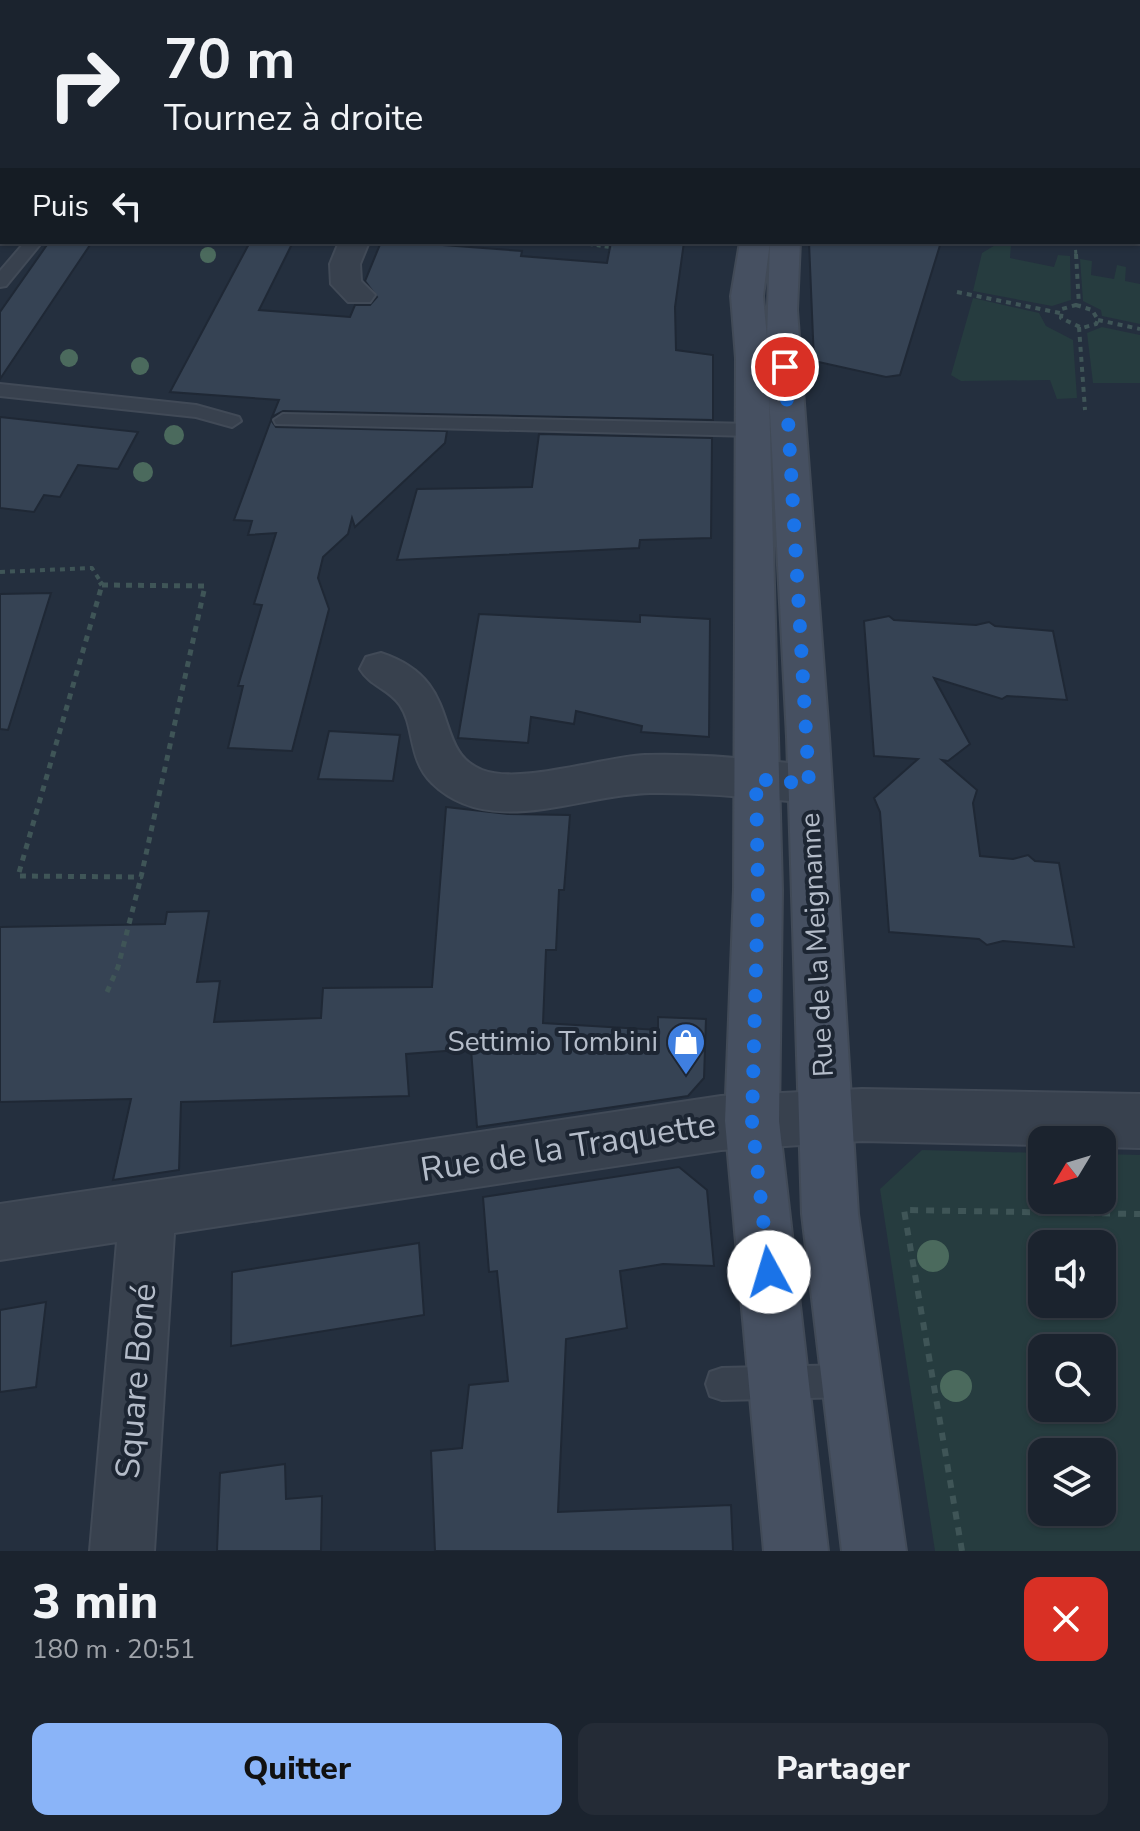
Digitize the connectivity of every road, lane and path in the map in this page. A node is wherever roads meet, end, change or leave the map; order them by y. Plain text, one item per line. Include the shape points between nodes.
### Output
1 (32, 244) edge
2 (353, 244) edge
3 (586, 244) edge
4 (755, 244) edge
5 (785, 244) edge
6 (1075, 244) edge
7 (613, 248) dead end
8 (0, 282) edge
9 (957, 292) dead end
10 (359, 295) dead end
11 (1079, 306) junction
12 (1060, 313) junction
13 (1098, 320) junction
14 (1079, 327) junction
15 (1140, 329) edge
16 (0, 390) edge
17 (1085, 410) dead end
18 (283, 420) dead end
19 (232, 421) dead end
20 (752, 430) junction
21 (0, 572) edge
22 (102, 585) junction
23 (381, 669) dead end
24 (756, 779) junction
25 (809, 784) junction
26 (141, 877) junction
27 (107, 992) dead end
28 (823, 1117) junction
29 (752, 1121) junction
30 (1140, 1121) edge
31 (148, 1211) junction
32 (1140, 1214) edge
33 (0, 1232) edge
34 (850, 1381) junction
35 (781, 1382) junction
36 (722, 1384) dead end
37 (122, 1551) edge
38 (796, 1551) edge
39 (874, 1551) edge
40 (962, 1551) edge

1 - 8 lane
2 - 10 street via 345,264 346,284
3 - 7 path
4 - 20 main road, Rue de la Meignanne via 747,296
5 - 25 main road, Rue de la Meignanne via 781,310
6 - 11 path
9 - 12 path
11 - 12 path
11 - 13 path via 1092,310
12 - 14 path via 1066,323
13 - 14 path
13 - 15 path
14 - 17 path
16 - 19 lane via 196,411
18 - 20 lane
20 - 24 main road, Rue de la Meignanne
21 - 22 path via 92,568
22 - 26 path via 205,586
22 - 26 path via 18,876
23 - 24 street via 404,678 418,694 426,710 430,746 439,761 484,790 528,791 645,774
24 - 25 street
24 - 29 main road, Rue de la Meignanne
25 - 28 main road, Rue de la Meignanne
26 - 27 path
28 - 29 street, Rue de la Traquette
28 - 30 street, Rue de la Traquette
28 - 34 main road, Rue de la Meignanne
29 - 31 street, Rue de la Traquette
29 - 35 main road, Rue de la Meignanne
31 - 33 street, Rue de la Traquette
31 - 37 street, Square Boné
32 - 40 path via 904,1210
34 - 35 lane
34 - 39 main road, Rue de la Meignanne
35 - 36 lane
35 - 38 main road, Rue de la Meignanne

